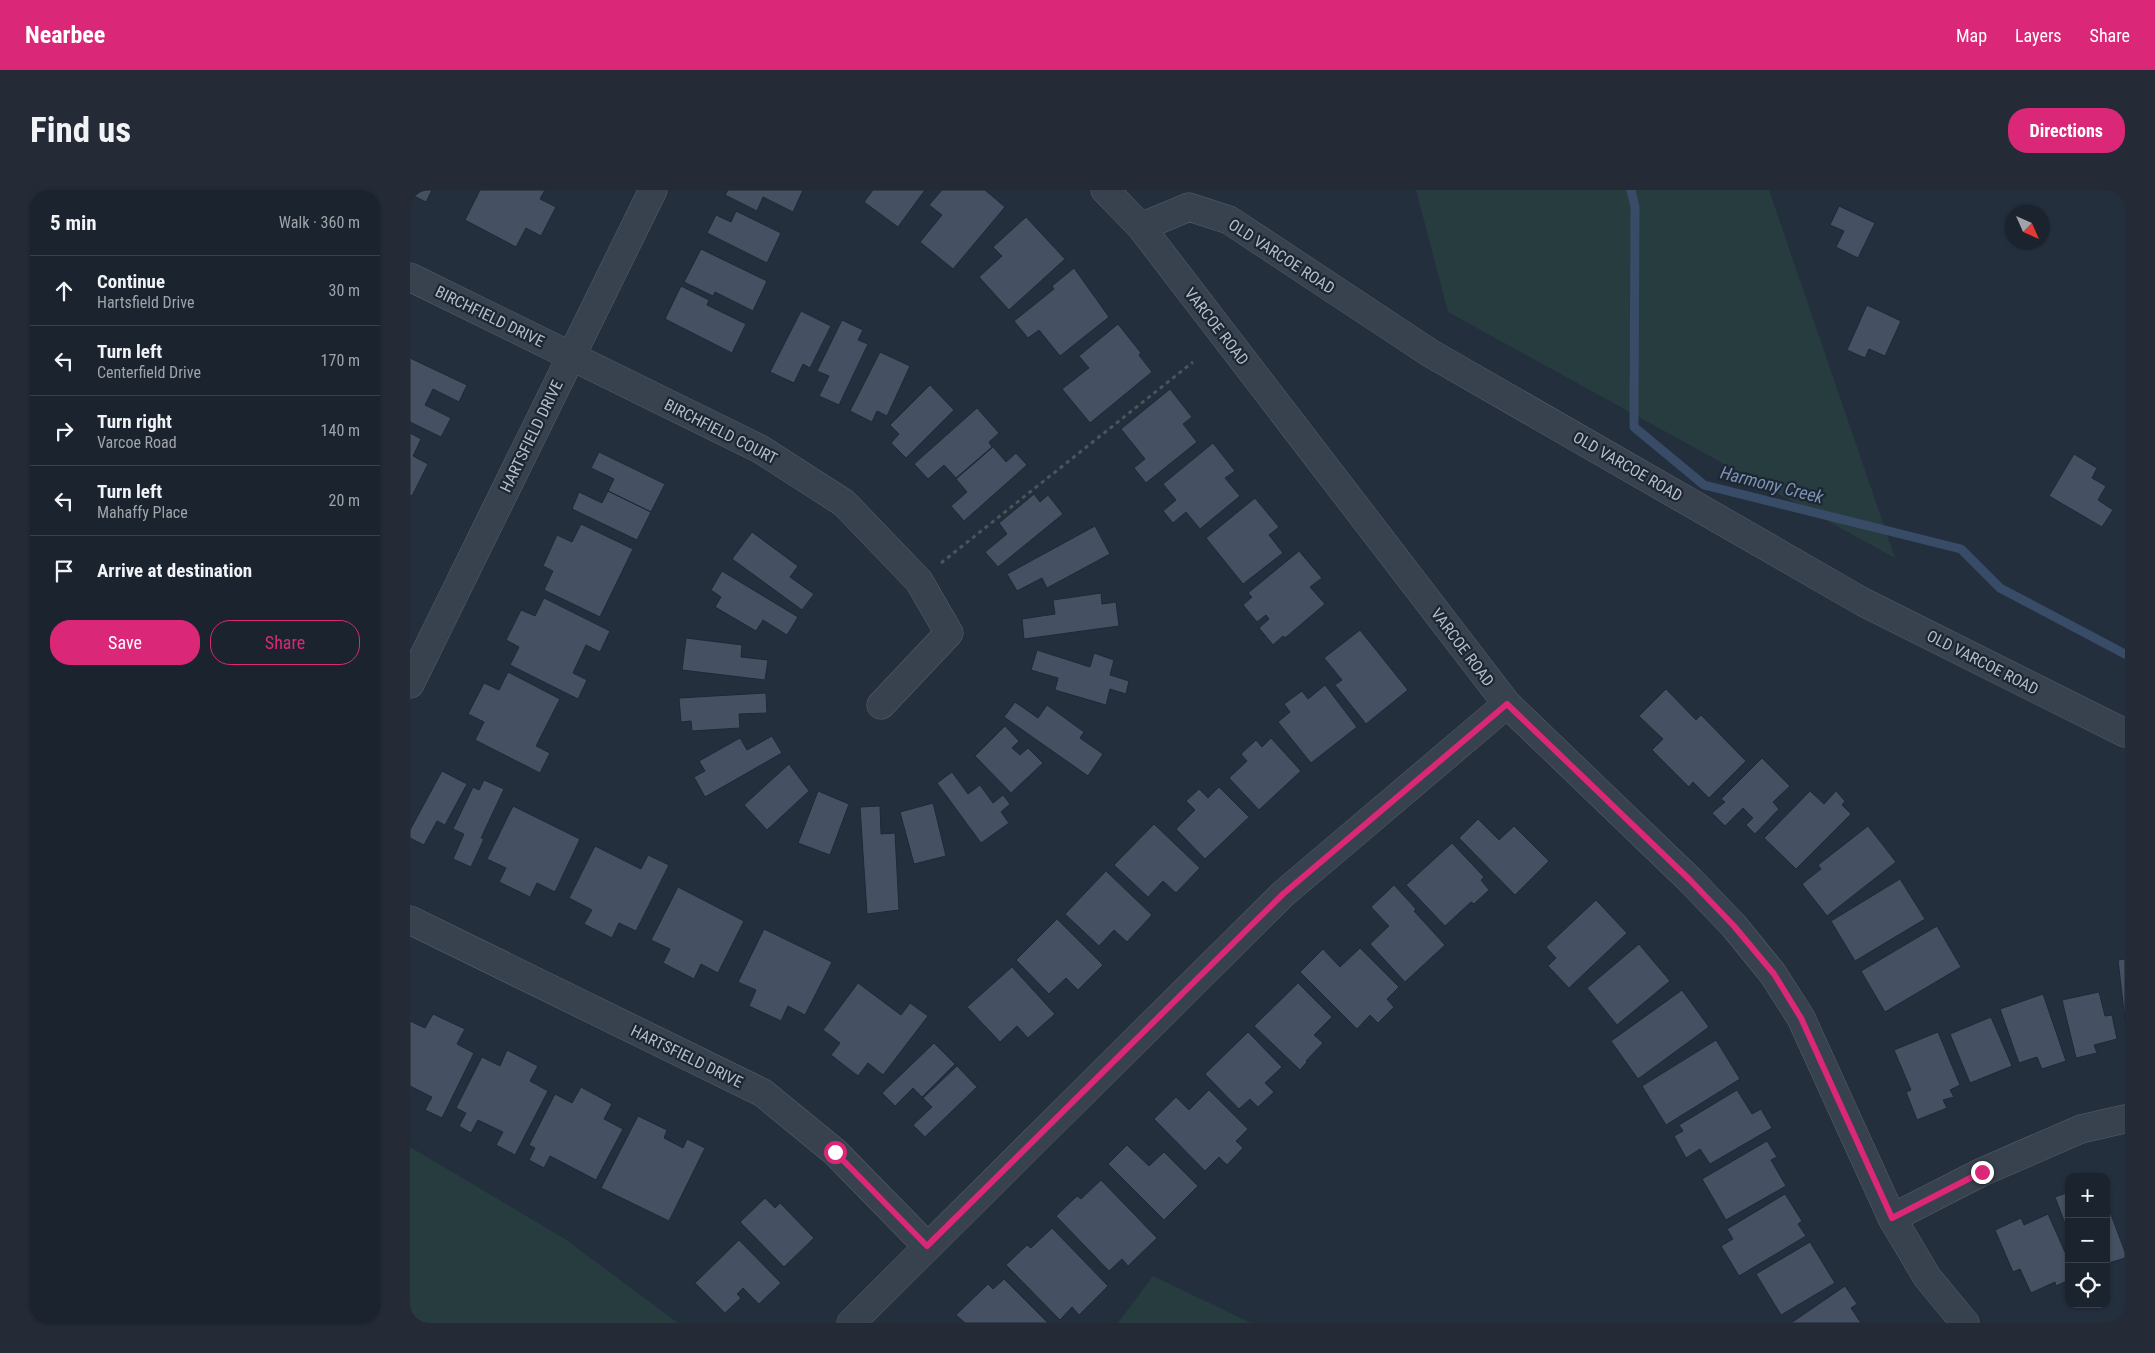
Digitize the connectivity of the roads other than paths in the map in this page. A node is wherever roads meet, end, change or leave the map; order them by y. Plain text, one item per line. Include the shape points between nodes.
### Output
1 (653, 190) edge
2 (1105, 190) edge
3 (1140, 228) junction
4 (410, 277) edge
5 (570, 356) junction
6 (410, 684) edge
7 (1507, 704) junction
8 (882, 705) dead end
9 (2125, 733) edge
10 (410, 920) edge
11 (2125, 1119) edge
12 (1892, 1218) junction
13 (927, 1246) junction
14 (851, 1323) edge
15 (1965, 1323) edge

1 - 5 street, HARTSFIELD DRIVE
2 - 3 street, VARCOE ROAD
3 - 7 street, VARCOE ROAD
3 - 9 street, OLD VARCOE ROAD via 1189,207 1229,220 1430,353 1855,597
4 - 5 street, BIRCHFIELD DRIVE
5 - 6 street, HARTSFIELD DRIVE
5 - 8 street, BIRCHFIELD COURT via 760,448 844,503 919,580 949,633
7 - 12 street, VARCOE ROAD via 1690,880 1774,974 1801,1018
7 - 13 street via 1283,894
10 - 13 street, HARTSFIELD DRIVE via 763,1093 835,1152
11 - 12 street via 2081,1129 1982,1172
12 - 15 street, VARCOE ROAD via 1927,1277
13 - 14 street

